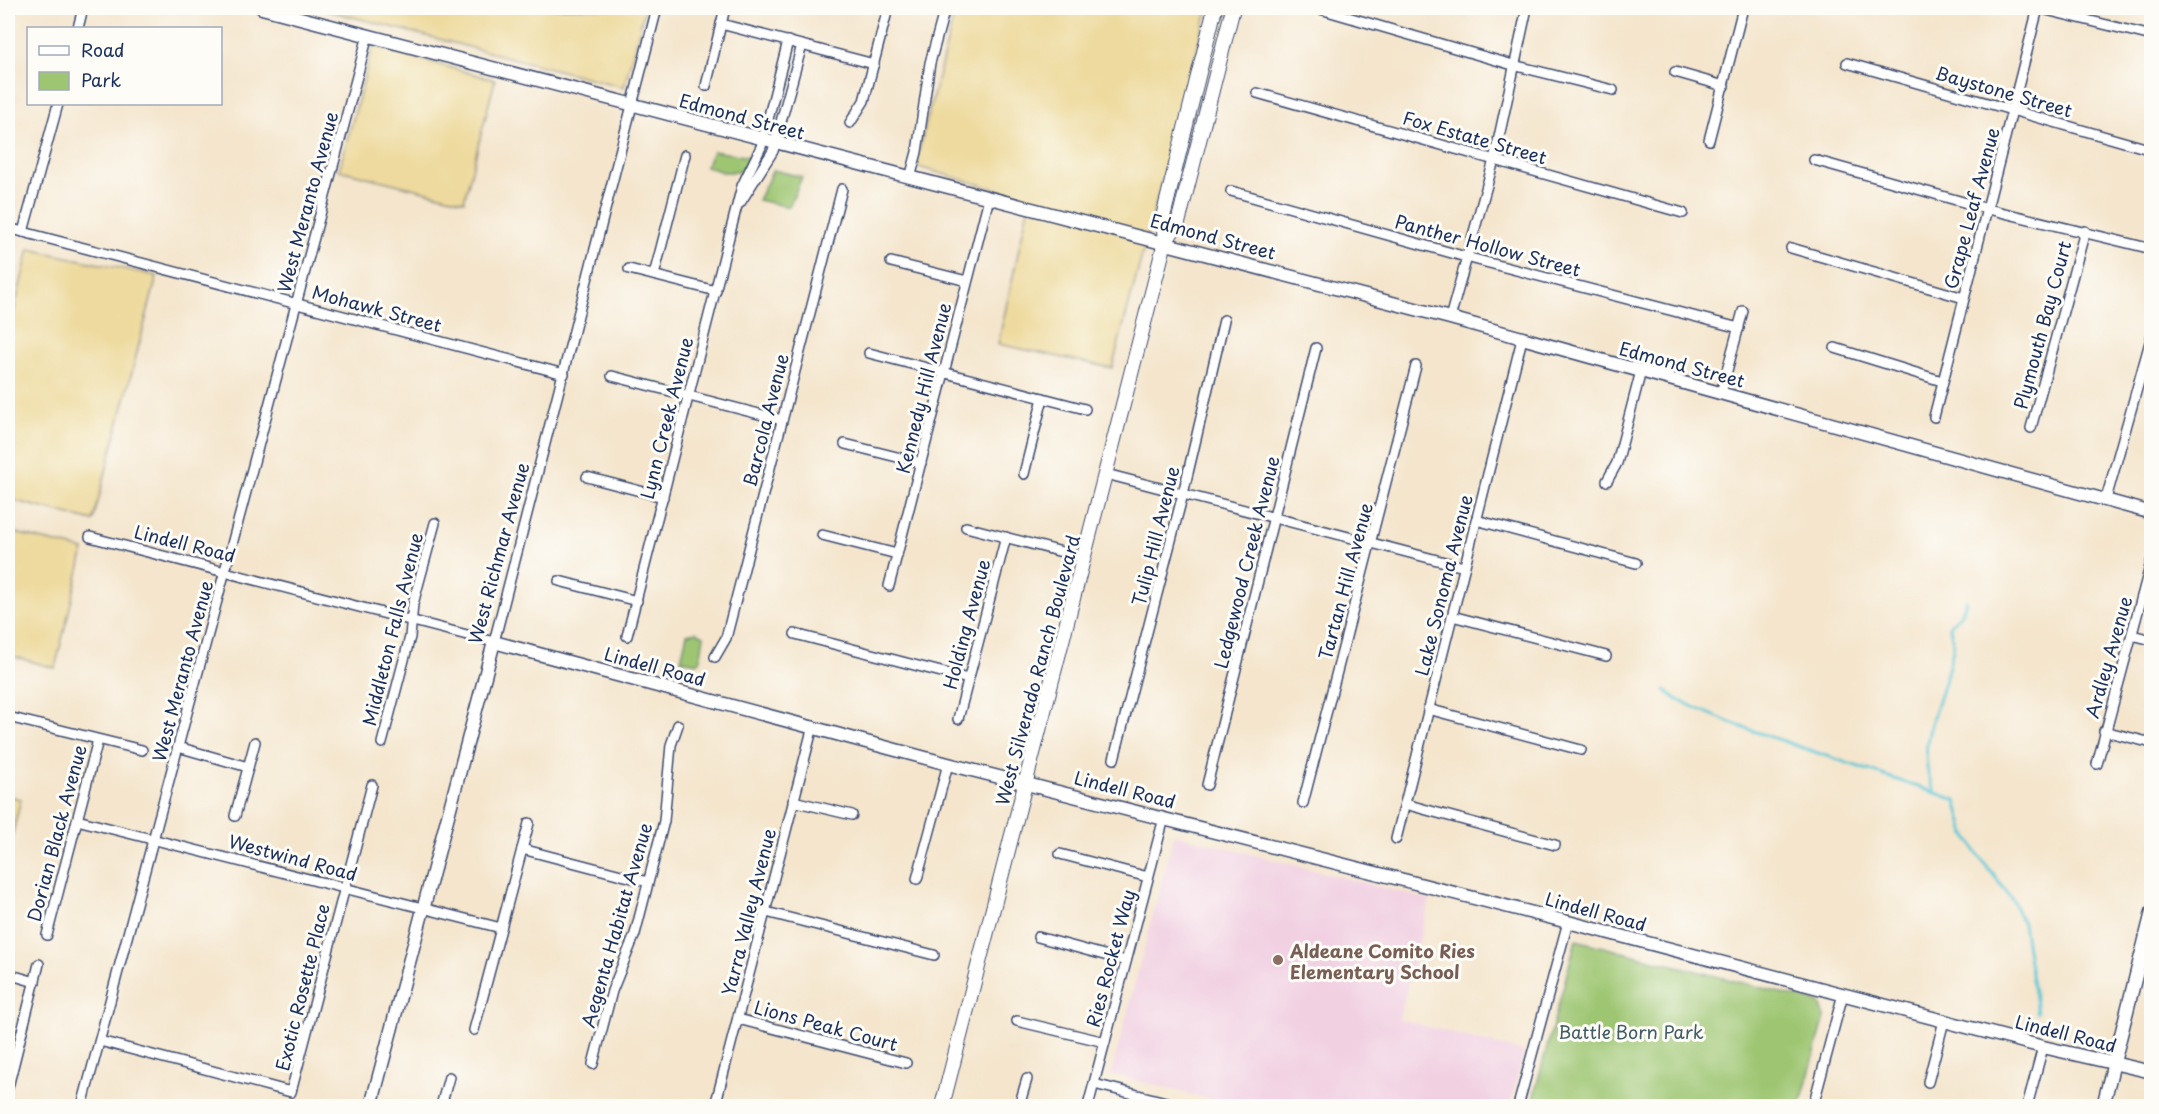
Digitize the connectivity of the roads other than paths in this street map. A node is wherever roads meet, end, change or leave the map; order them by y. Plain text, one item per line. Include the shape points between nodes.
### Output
1 (84, 8) edge
2 (262, 8) edge
3 (657, 8) edge
4 (725, 8) edge
5 (888, 8) edge
6 (945, 8) edge
7 (1215, 8) edge
8 (1233, 8) edge
9 (1317, 8) edge
10 (1527, 8) edge
11 (1743, 8) edge
12 (2038, 8) edge
13 (721, 24) junction
14 (78, 27) edge
15 (368, 35) junction
16 (2151, 36) edge
17 (788, 41) junction
18 (802, 45) junction
19 (1847, 63) dead end
20 (874, 64) junction
21 (1513, 64) junction
22 (1675, 72) dead end
23 (706, 86) dead end
24 (1724, 86) junction
25 (1613, 90) dead end
26 (1257, 93) dead end
27 (58, 105) edge
28 (631, 105) junction
29 (2014, 111) junction
30 (850, 123) dead end
31 (763, 140) junction
32 (1709, 140) dead end
33 (776, 143) junction
34 (2151, 150) edge
35 (685, 155) dead end
36 (1494, 160) junction
37 (1814, 160) dead end
38 (910, 178) junction
39 (842, 189) dead end
40 (1231, 190) dead end
41 (989, 198) junction
42 (737, 208) junction
43 (1988, 209) junction
44 (1683, 213) dead end
45 (8, 228) edge
46 (2085, 231) junction
47 (23, 232) junction
48 (1165, 242) junction
49 (1791, 248) dead end
50 (2151, 249) edge
51 (1466, 257) junction
52 (891, 262) dead end
53 (629, 269) dead end
54 (654, 275) junction
55 (968, 281) junction
56 (716, 291) junction
57 (1964, 298) junction
58 (297, 303) junction
59 (1743, 311) dead end
60 (1450, 318) junction
61 (1224, 320) dead end
62 (1738, 328) junction
63 (2151, 335) edge
64 (1522, 339) junction
65 (1316, 348) dead end
66 (1834, 348) dead end
67 (868, 353) dead end
68 (1416, 366) dead end
69 (1641, 371) junction
70 (944, 372) junction
71 (564, 374) junction
72 (612, 376) dead end
73 (1942, 381) junction
74 (1721, 393) junction
75 (689, 396) junction
76 (1043, 398) junction
77 (1085, 409) dead end
78 (1934, 417) dead end
79 (782, 420) junction
80 (2031, 428) dead end
81 (845, 444) dead end
82 (921, 463) junction
83 (1024, 474) dead end
84 (1106, 474) junction
85 (587, 477) dead end
86 (1607, 481) dead end
87 (1183, 494) junction
88 (663, 497) junction
89 (2106, 499) junction
90 (2151, 513) edge
91 (1275, 518) junction
92 (1476, 520) junction
93 (435, 523) dead end
94 (966, 527) dead end
95 (822, 535) dead end
96 (90, 537) dead end
97 (1006, 537) junction
98 (1372, 543) junction
99 (897, 554) junction
100 (1085, 558) junction
101 (2151, 559) edge
102 (1636, 563) dead end
103 (1464, 567) junction
104 (226, 572) junction
105 (559, 580) dead end
106 (889, 586) dead end
107 (637, 601) junction
108 (1452, 615) junction
109 (412, 621) junction
110 (795, 634) dead end
111 (2132, 635) junction
112 (627, 636) dead end
113 (2151, 640) edge
114 (494, 642) junction
115 (1606, 656) dead end
116 (715, 657) dead end
117 (968, 679) junction
118 (1428, 709) junction
119 (8, 717) edge
120 (958, 719) dead end
121 (678, 725) dead end
122 (813, 726) junction
123 (2104, 731) junction
124 (98, 740) junction
125 (255, 742) dead end
126 (382, 743) dead end
127 (2151, 743) edge
128 (178, 747) junction
129 (142, 750) dead end
130 (1581, 750) dead end
131 (1114, 759) dead end
132 (948, 764) junction
133 (2097, 764) dead end
134 (249, 767) junction
135 (1026, 782) junction
136 (372, 785) dead end
137 (1207, 785) dead end
138 (793, 801) junction
139 (1303, 803) dead end
140 (1405, 804) junction
141 (852, 815) dead end
142 (235, 816) dead end
143 (1164, 818) junction
144 (77, 820) junction
145 (528, 823) dead end
146 (154, 838) junction
147 (1395, 839) dead end
148 (1556, 846) dead end
149 (522, 849) junction
150 (1060, 854) dead end
151 (1148, 877) junction
152 (917, 879) dead end
153 (648, 882) junction
154 (344, 887) junction
155 (424, 908) junction
156 (766, 912) junction
157 (2151, 912) edge
158 (1568, 922) junction
159 (501, 928) junction
160 (47, 935) dead end
161 (1038, 937) dead end
162 (934, 955) dead end
163 (1126, 961) junction
164 (39, 964) dead end
165 (8, 975) edge
166 (35, 982) junction
167 (1843, 994) junction
168 (738, 1019) junction
169 (1017, 1021) dead end
170 (1944, 1021) junction
171 (474, 1030) dead end
172 (100, 1041) junction
173 (1105, 1042) junction
174 (2043, 1047) junction
175 (906, 1063) dead end
176 (593, 1064) dead end
177 (2115, 1064) junction
178 (2151, 1072) edge
179 (449, 1077) dead end
180 (1027, 1079) dead end
181 (1928, 1082) dead end
182 (1094, 1084) junction
183 (8, 1087) edge
184 (82, 1107) edge
185 (371, 1107) edge
186 (441, 1107) edge
187 (715, 1107) edge
188 (942, 1107) edge
189 (1019, 1107) edge
190 (1088, 1107) edge
191 (1182, 1107) edge
192 (1518, 1107) edge
193 (1813, 1107) edge
194 (2027, 1107) edge
195 (2103, 1107) edge

1 - 14 street
2 - 15 street, Edmond Street
3 - 28 street, West Richmar Avenue
4 - 13 street
5 - 20 street
6 - 38 street via 930,63
7 - 48 main road, West Silverado Ranch Boulevard via 1163,217
8 - 48 main road, West Silverado Ranch Boulevard via 1178,223
9 - 21 street
10 - 21 street
11 - 24 street
12 - 16 street
12 - 29 street, Grape Leaf Avenue
13 - 17 street
13 - 23 street
15 - 28 street, Edmond Street
15 - 58 street, West Meranto Avenue
17 - 18 street
17 - 31 street, Lynn Creek Avenue
18 - 20 street
18 - 33 street, Lynn Creek Avenue
19 - 29 street, Baystone Street
20 - 30 street via 864,101
21 - 25 street
21 - 36 street
22 - 24 street
24 - 32 street
26 - 36 street, Fox Estate Street
27 - 47 street
28 - 31 street, Edmond Street
28 - 71 street, West Richmar Avenue
29 - 34 street, Baystone Street
29 - 43 street, Grape Leaf Avenue
31 - 33 street, Edmond Street
31 - 42 street, Lynn Creek Avenue via 744,179
33 - 38 street, Edmond Street
33 - 42 street, Lynn Creek Avenue
35 - 54 street
36 - 44 street, Fox Estate Street
36 - 51 street
37 - 43 street
38 - 41 street, Edmond Street
39 - 79 street, Barcola Avenue
40 - 51 street, Panther Hollow Street
41 - 48 street, Edmond Street
41 - 55 street, Kennedy Hill Avenue
42 - 56 street, Lynn Creek Avenue
43 - 46 street
43 - 57 street, Grape Leaf Avenue
45 - 47 street, Mohawk Street
46 - 50 street
46 - 80 street, Plymouth Bay Court
47 - 58 street, Mohawk Street
48 - 60 street, Edmond Street
48 - 84 main road, West Silverado Ranch Boulevard
49 - 57 street
51 - 60 street
51 - 62 street, Panther Hollow Street
52 - 55 street
53 - 54 street
54 - 56 street
55 - 70 street, Kennedy Hill Avenue
56 - 75 street, Lynn Creek Avenue
57 - 73 street, Grape Leaf Avenue
58 - 71 street, Mohawk Street
58 - 104 street, West Meranto Avenue
59 - 62 street
60 - 64 street, Edmond Street
61 - 87 street, Tulip Hill Avenue
62 - 74 street
63 - 89 street
64 - 69 street, Edmond Street
64 - 92 street, Lake Sonoma Avenue
65 - 91 street, Ledgewood Creek Avenue
66 - 73 street
67 - 70 street
68 - 98 street, Tartan Hill Avenue
69 - 74 street, Edmond Street
69 - 86 street via 1617,463
70 - 76 street
70 - 82 street, Kennedy Hill Avenue
71 - 114 street, West Richmar Avenue
72 - 75 street
73 - 78 street, Grape Leaf Avenue
74 - 89 street, Edmond Street
75 - 79 street
75 - 88 street, Lynn Creek Avenue
76 - 77 street
76 - 83 street
79 - 116 street, Barcola Avenue via 726,638
81 - 82 street
82 - 99 street, Kennedy Hill Avenue
84 - 87 street
84 - 100 main road, West Silverado Ranch Boulevard
85 - 88 street
87 - 91 street
87 - 131 street, Tulip Hill Avenue
88 - 107 street, Lynn Creek Avenue
89 - 90 street, Edmond Street
91 - 98 street
91 - 137 street, Ledgewood Creek Avenue
92 - 102 street
92 - 103 street, Lake Sonoma Avenue
93 - 109 street, Middleton Falls Avenue
94 - 97 street
95 - 99 street
96 - 104 street, Lindell Road
97 - 100 street
97 - 117 street, Holding Avenue
98 - 103 street
98 - 139 street, Tartan Hill Avenue
99 - 106 street, Kennedy Hill Avenue
100 - 135 main road, West Silverado Ranch Boulevard
101 - 111 street, Ardley Avenue
103 - 108 street, Lake Sonoma Avenue
104 - 109 street, Lindell Road
104 - 128 street, West Meranto Avenue
105 - 107 street
107 - 112 street, Lynn Creek Avenue
108 - 115 street
108 - 118 street, Lake Sonoma Avenue
109 - 114 street, Lindell Road
109 - 126 street, Middleton Falls Avenue
110 - 117 street
111 - 113 street
111 - 123 street, Ardley Avenue
114 - 122 street, Lindell Road
114 - 155 street, West Richmar Avenue
117 - 120 street, Holding Avenue
118 - 130 street
118 - 140 street, Lake Sonoma Avenue
119 - 124 street
121 - 153 street, Aegenta Habitat Avenue via 671,745 664,821
122 - 132 street, Lindell Road
122 - 138 street, Yarra Valley Avenue
123 - 127 street
123 - 133 street, Ardley Avenue
124 - 129 street
124 - 144 street, Dorian Black Avenue
125 - 134 street
128 - 134 street
128 - 146 street, West Meranto Avenue
132 - 135 street, Lindell Road
132 - 152 street
134 - 142 street
135 - 143 street, Lindell Road
135 - 188 main road, West Silverado Ranch Boulevard
136 - 154 street, Exotic Rosette Place
138 - 141 street
138 - 156 street, Yarra Valley Avenue
140 - 147 street, Lake Sonoma Avenue
140 - 148 street
143 - 151 street, Ries Rocket Way
143 - 158 street, Lindell Road
144 - 146 street, Westwind Road
144 - 160 street, Dorian Black Avenue
145 - 149 street
146 - 154 street, Westwind Road
146 - 172 street, West Meranto Avenue
149 - 153 street
149 - 159 street
150 - 151 street
151 - 163 street, Ries Rocket Way
153 - 176 street, Aegenta Habitat Avenue
154 - 155 street, Westwind Road
154 - 172 street, Exotic Rosette Place via 291,1092
155 - 159 street, Westwind Road
155 - 185 street, West Richmar Avenue
156 - 162 street
156 - 168 street, Yarra Valley Avenue
157 - 177 street
158 - 167 street, Lindell Road
158 - 192 street
159 - 171 street
161 - 163 street
163 - 173 street, Ries Rocket Way
164 - 166 street
165 - 166 street
166 - 183 street
167 - 170 street, Lindell Road
167 - 193 street
168 - 175 street, Lions Peak Court
168 - 187 street, Yarra Valley Avenue
169 - 173 street
170 - 174 street, Lindell Road
170 - 181 street
172 - 184 street, West Meranto Avenue
173 - 182 street, Ries Rocket Way
174 - 177 street, Lindell Road
174 - 194 street
177 - 178 street, Lindell Road
177 - 195 street
179 - 186 street
180 - 189 street
182 - 190 street, Ries Rocket Way
182 - 191 street

